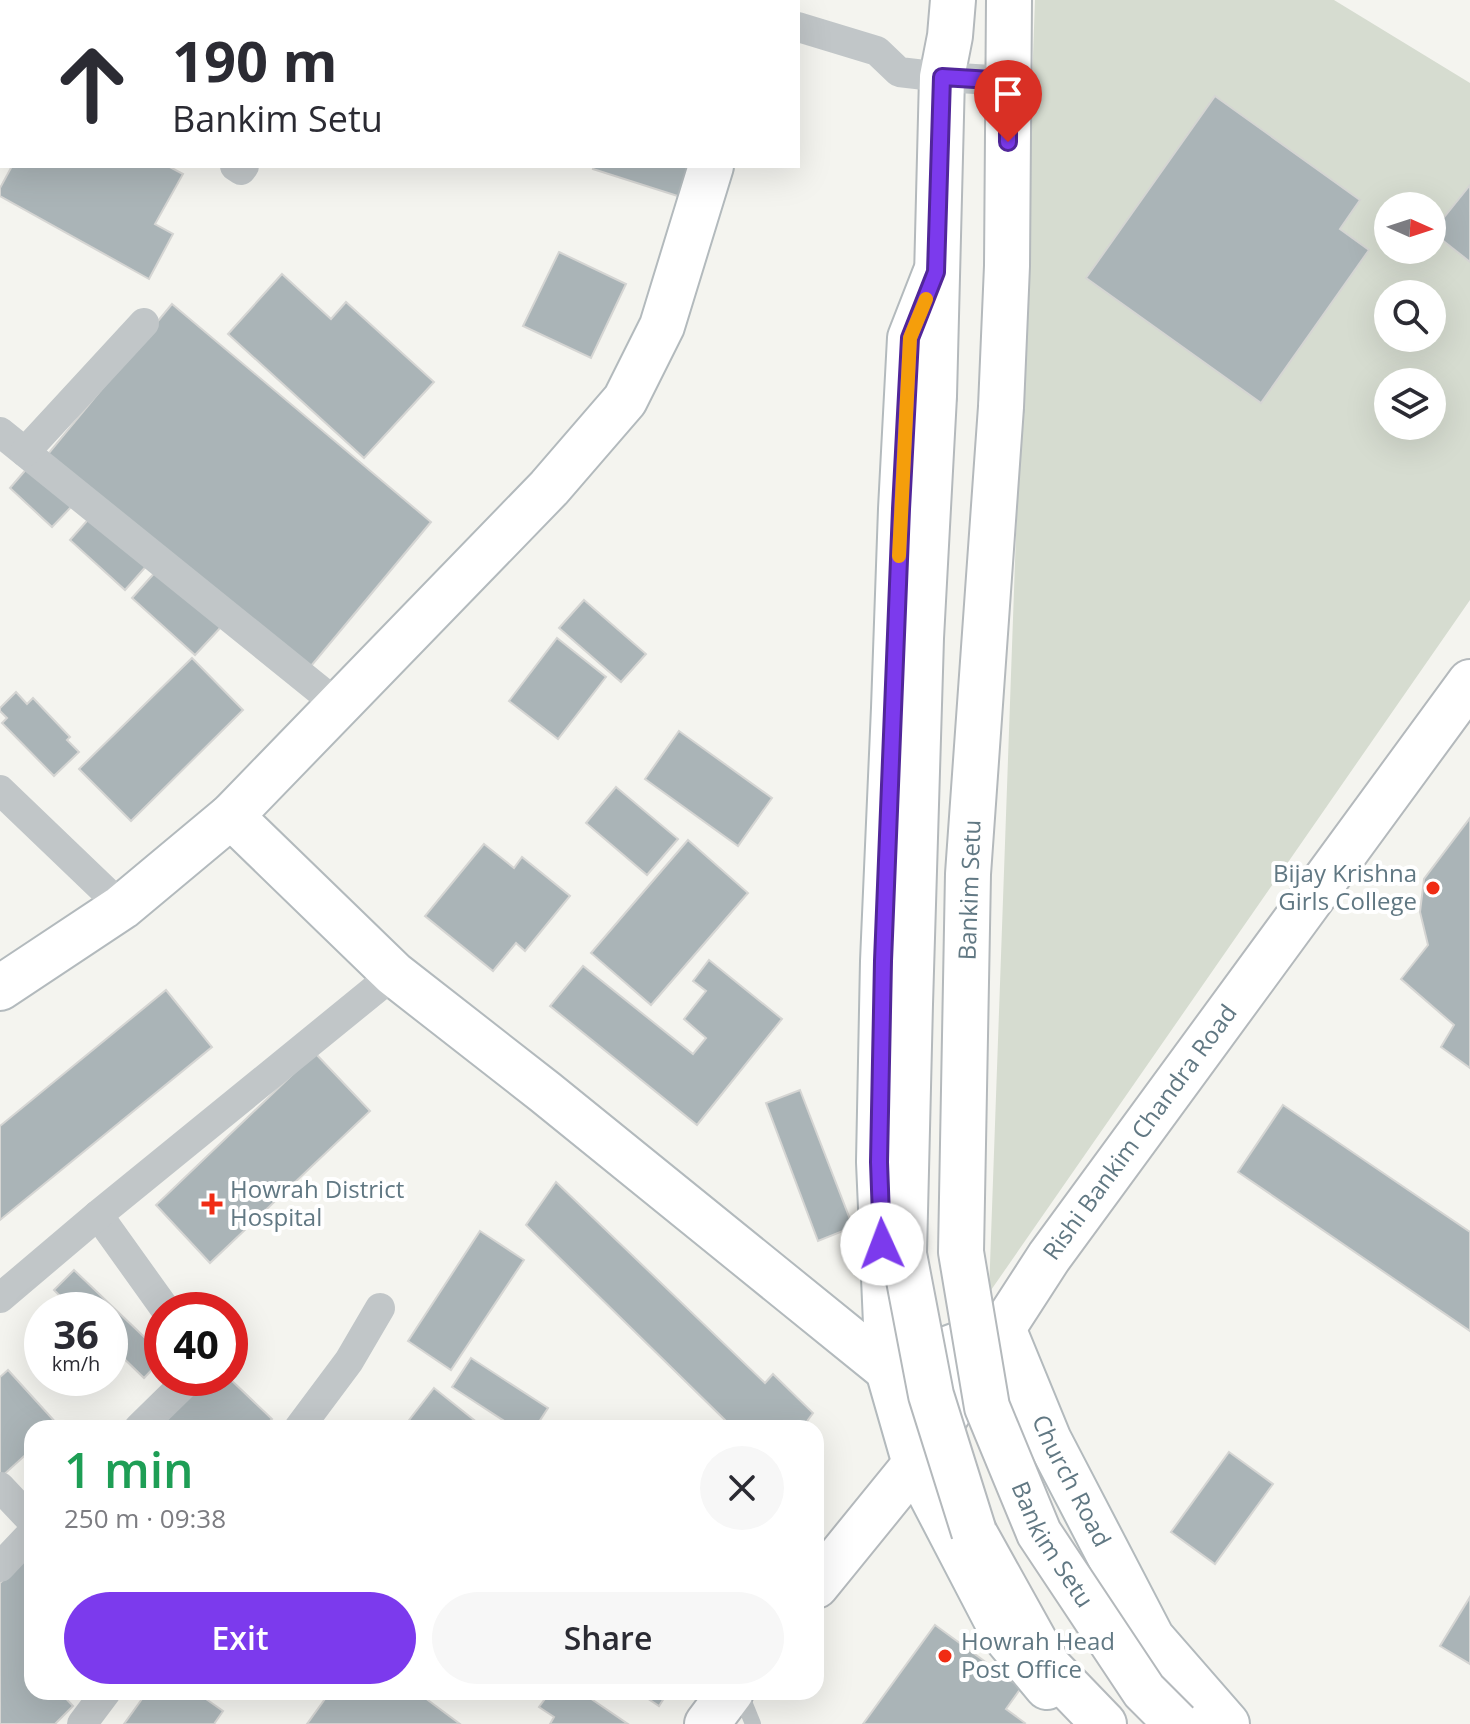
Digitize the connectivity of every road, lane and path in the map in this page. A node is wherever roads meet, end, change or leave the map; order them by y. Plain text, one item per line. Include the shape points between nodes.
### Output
1 (953, 0) edge
2 (1009, 0) edge
3 (800, 28) edge
4 (942, 77) junction
5 (1008, 81) junction
6 (710, 168) edge
7 (936, 272) junction
8 (144, 323) dead end
9 (0, 432) edge
10 (25, 452) junction
11 (1470, 682) edge
12 (338, 705) junction
13 (0, 790) edge
14 (231, 816) junction
15 (122, 907) junction
16 (394, 974) junction
17 (0, 988) edge
18 (98, 1215) junction
19 (153, 1292) edge
20 (0, 1298) edge
21 (380, 1308) dead end
22 (1003, 1328) junction
23 (888, 1370) junction
24 (172, 1396) edge
25 (147, 1420) edge
26 (305, 1420) edge
27 (915, 1464) junction
28 (0, 1487) edge
29 (24, 1512) edge
30 (24, 1542) edge
31 (0, 1567) edge
32 (824, 1576) edge
33 (100, 1700) edge
34 (725, 1700) edge
35 (743, 1700) edge
36 (82, 1724) edge
37 (707, 1724) edge
38 (753, 1724) edge
39 (1076, 1724) edge
40 (1104, 1724) edge
41 (1177, 1724) edge
42 (1227, 1724) edge

1 - 4 main road
2 - 5 main road, Bankim Setu
3 - 4 street via 877,51 899,72
4 - 5 street
4 - 7 main road
5 - 41 main road, Bankim Setu, bridge via 1001,407 968,874 961,1252 987,1407 1039,1533 1144,1691
6 - 12 main road via 662,326 625,400 549,488
7 - 23 main road via 910,338 901,509 880,1146
7 - 40 main road, bridge via 904,1254 931,1395 974,1532 1049,1667
8 - 10 street
9 - 10 street
10 - 12 street
11 - 22 main road, Rishi Bankim Chandra Road via 1049,1257
12 - 14 main road
13 - 15 street
14 - 15 main road
14 - 16 main road
15 - 17 main road
16 - 18 street
16 - 23 main road
18 - 19 street
18 - 20 street
21 - 26 street
22 - 23 main road
22 - 27 main road, Rishi Bankim Chandra Road
22 - 42 main road, Church Road via 1049,1440 1152,1638
23 - 27 main road
24 - 25 street
27 - 32 main road, Rishi Bankim Chandra Road
27 - 39 main road via 1004,1635
28 - 29 street
30 - 31 street
33 - 36 street
34 - 37 main road
35 - 38 lane

